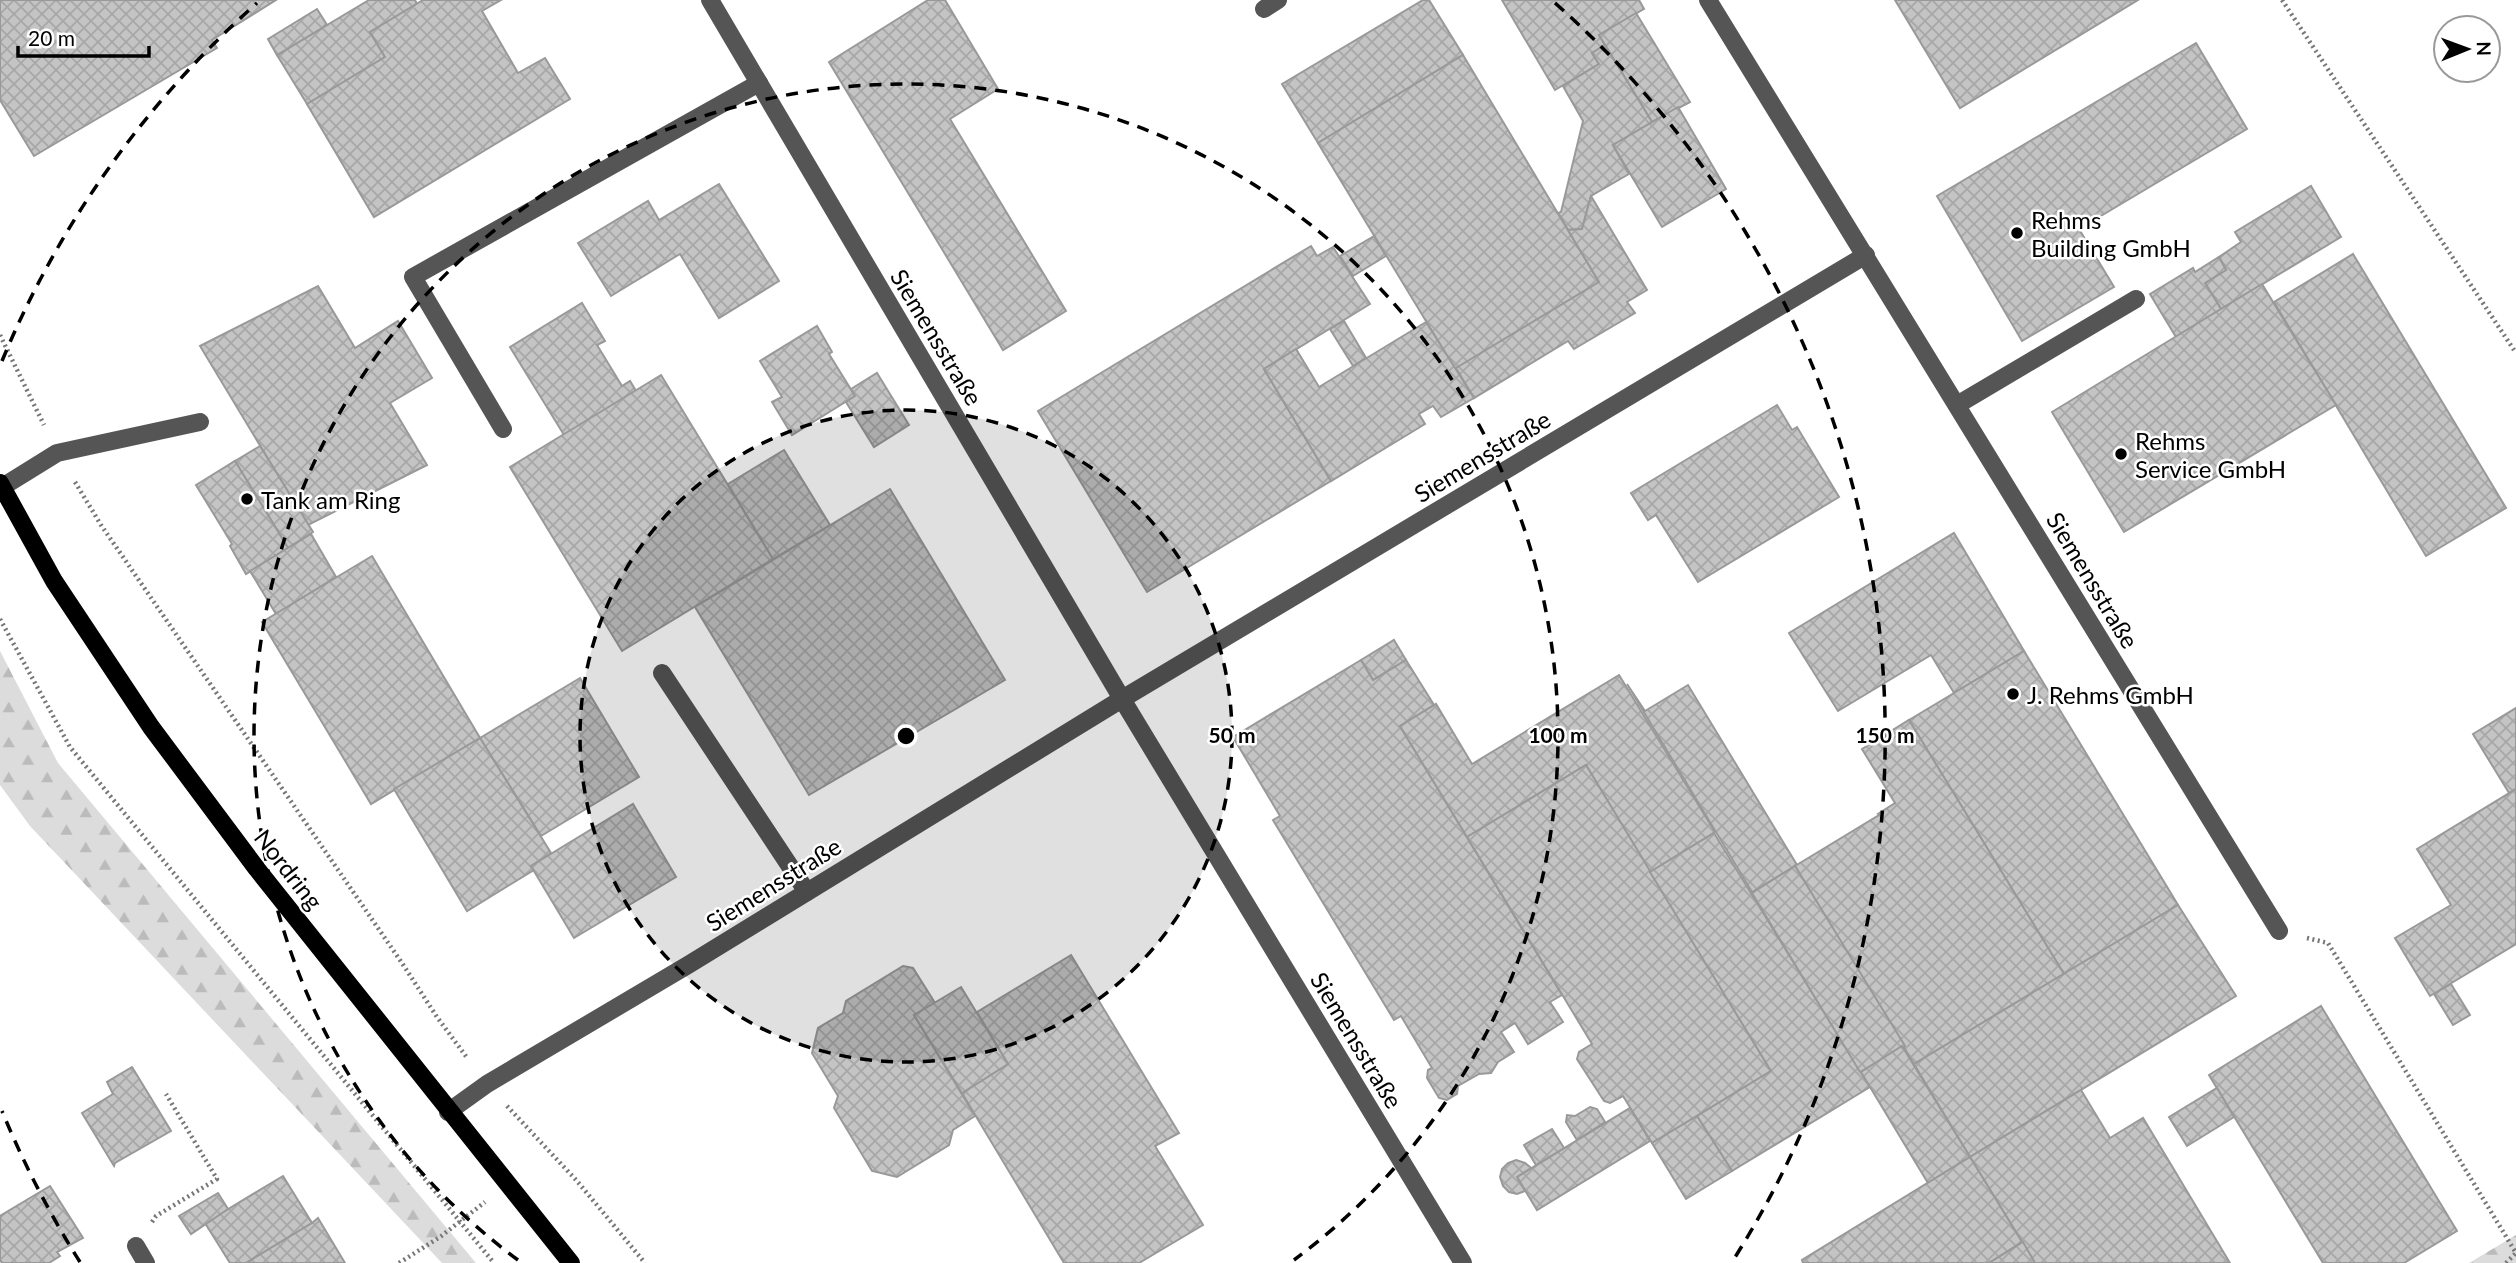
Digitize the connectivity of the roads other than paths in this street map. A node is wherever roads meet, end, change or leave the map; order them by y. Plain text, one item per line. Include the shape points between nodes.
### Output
1 (709, 0) edge
2 (1708, 0) edge
3 (759, 83) junction
4 (1866, 255) junction
5 (2136, 299) dead end
6 (1957, 405) junction
7 (201, 422) dead end
8 (503, 429) dead end
9 (1, 485) edge
10 (662, 673) dead end
11 (1122, 699) junction
12 (807, 892) junction
13 (2279, 931) road end
14 (449, 1112) junction
15 (136, 1246) road end
16 (146, 1263) edge
17 (571, 1263) edge
18 (1463, 1263) edge

1 - 3 street, Siemensstraße
2 - 4 street, Siemensstraße
3 - 8 street via 413,277
3 - 11 street, Siemensstraße
4 - 6 street, Siemensstraße
4 - 11 street, Siemensstraße
5 - 6 street
6 - 13 street, Siemensstraße
7 - 9 street via 57,453
9 - 14 main road, Nordring via 54,581 151,727
10 - 12 street
11 - 12 street, Siemensstraße
11 - 18 street, Siemensstraße
12 - 14 street, Siemensstraße via 487,1084
14 - 17 main road, Nordring
15 - 16 street

